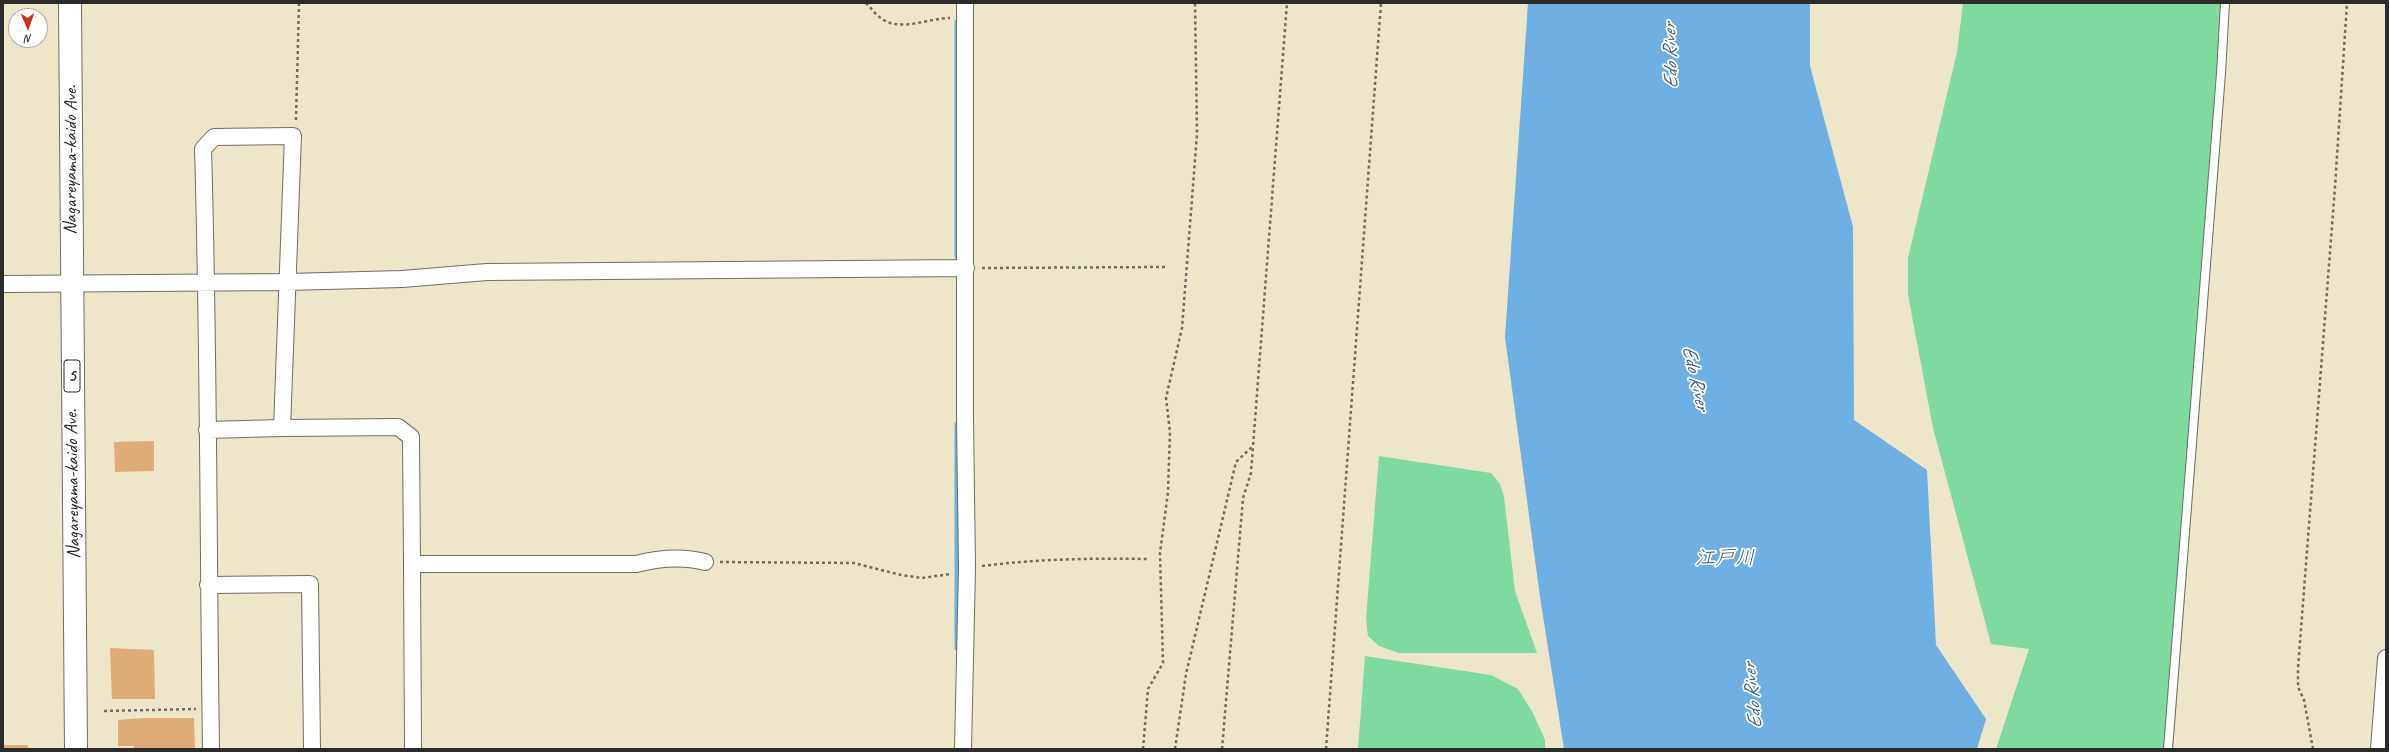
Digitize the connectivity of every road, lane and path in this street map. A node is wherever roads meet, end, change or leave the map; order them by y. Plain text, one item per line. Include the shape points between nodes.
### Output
1 (70, 3) edge
2 (299, 3) edge
3 (866, 3) edge
4 (1195, 3) edge
5 (1286, 3) edge
6 (1381, 3) edge
7 (2225, 3) edge
8 (2347, 3) edge
9 (965, 10) edge
10 (292, 136) junction
11 (1167, 267) dead end
12 (958, 268) junction
13 (287, 282) junction
14 (3, 284) edge
15 (71, 284) junction
16 (207, 284) junction
17 (282, 428) junction
18 (207, 430) junction
19 (1253, 446) junction
20 (1148, 559) dead end
21 (705, 562) joint
22 (412, 564) junction
23 (967, 568) junction
24 (208, 585) junction
25 (2386, 658) edge
26 (210, 709) junction
27 (104, 711) dead end
28 (76, 749) edge
29 (211, 749) edge
30 (312, 749) edge
31 (413, 749) edge
32 (963, 749) edge
33 (1142, 749) edge
34 (1175, 749) edge
35 (1222, 749) edge
36 (1326, 749) edge
37 (2168, 749) edge
38 (2313, 749) edge
39 (2379, 749) edge

1 - 15 main road, Nagareyama-kaido Ave. / 5
2 - 10 path via 296,129
3 - 9 path via 881,19 893,24 914,24
4 - 33 path via 1197,134 1182,328 1166,398 1170,432 1168,492 1160,553 1163,663 1148,688
5 - 19 path
6 - 36 path
7 - 37 lane
8 - 38 path via 2336,180 2298,668 2298,687 2304,700
9 - 12 street
10 - 13 street
10 - 16 street via 214,137 203,149
11 - 12 path
12 - 13 street via 487,272 402,279
12 - 23 street
13 - 16 street
13 - 17 street
14 - 15 street
15 - 16 street
15 - 28 main road, Nagareyama-kaido Ave. / 5
16 - 18 street
17 - 18 street
17 - 22 street via 398,427 411,437
18 - 24 street
19 - 34 path via 1236,462 1186,674
19 - 35 path via 1251,473 1243,498
20 - 23 path via 1025,560
21 - 22 street via 691,558 658,559 636,564
21 - 23 path via 854,563 922,578 942,576
22 - 31 street
23 - 32 street
24 - 26 street
24 - 30 street via 310,584
25 - 39 street
26 - 27 path
26 - 29 street

